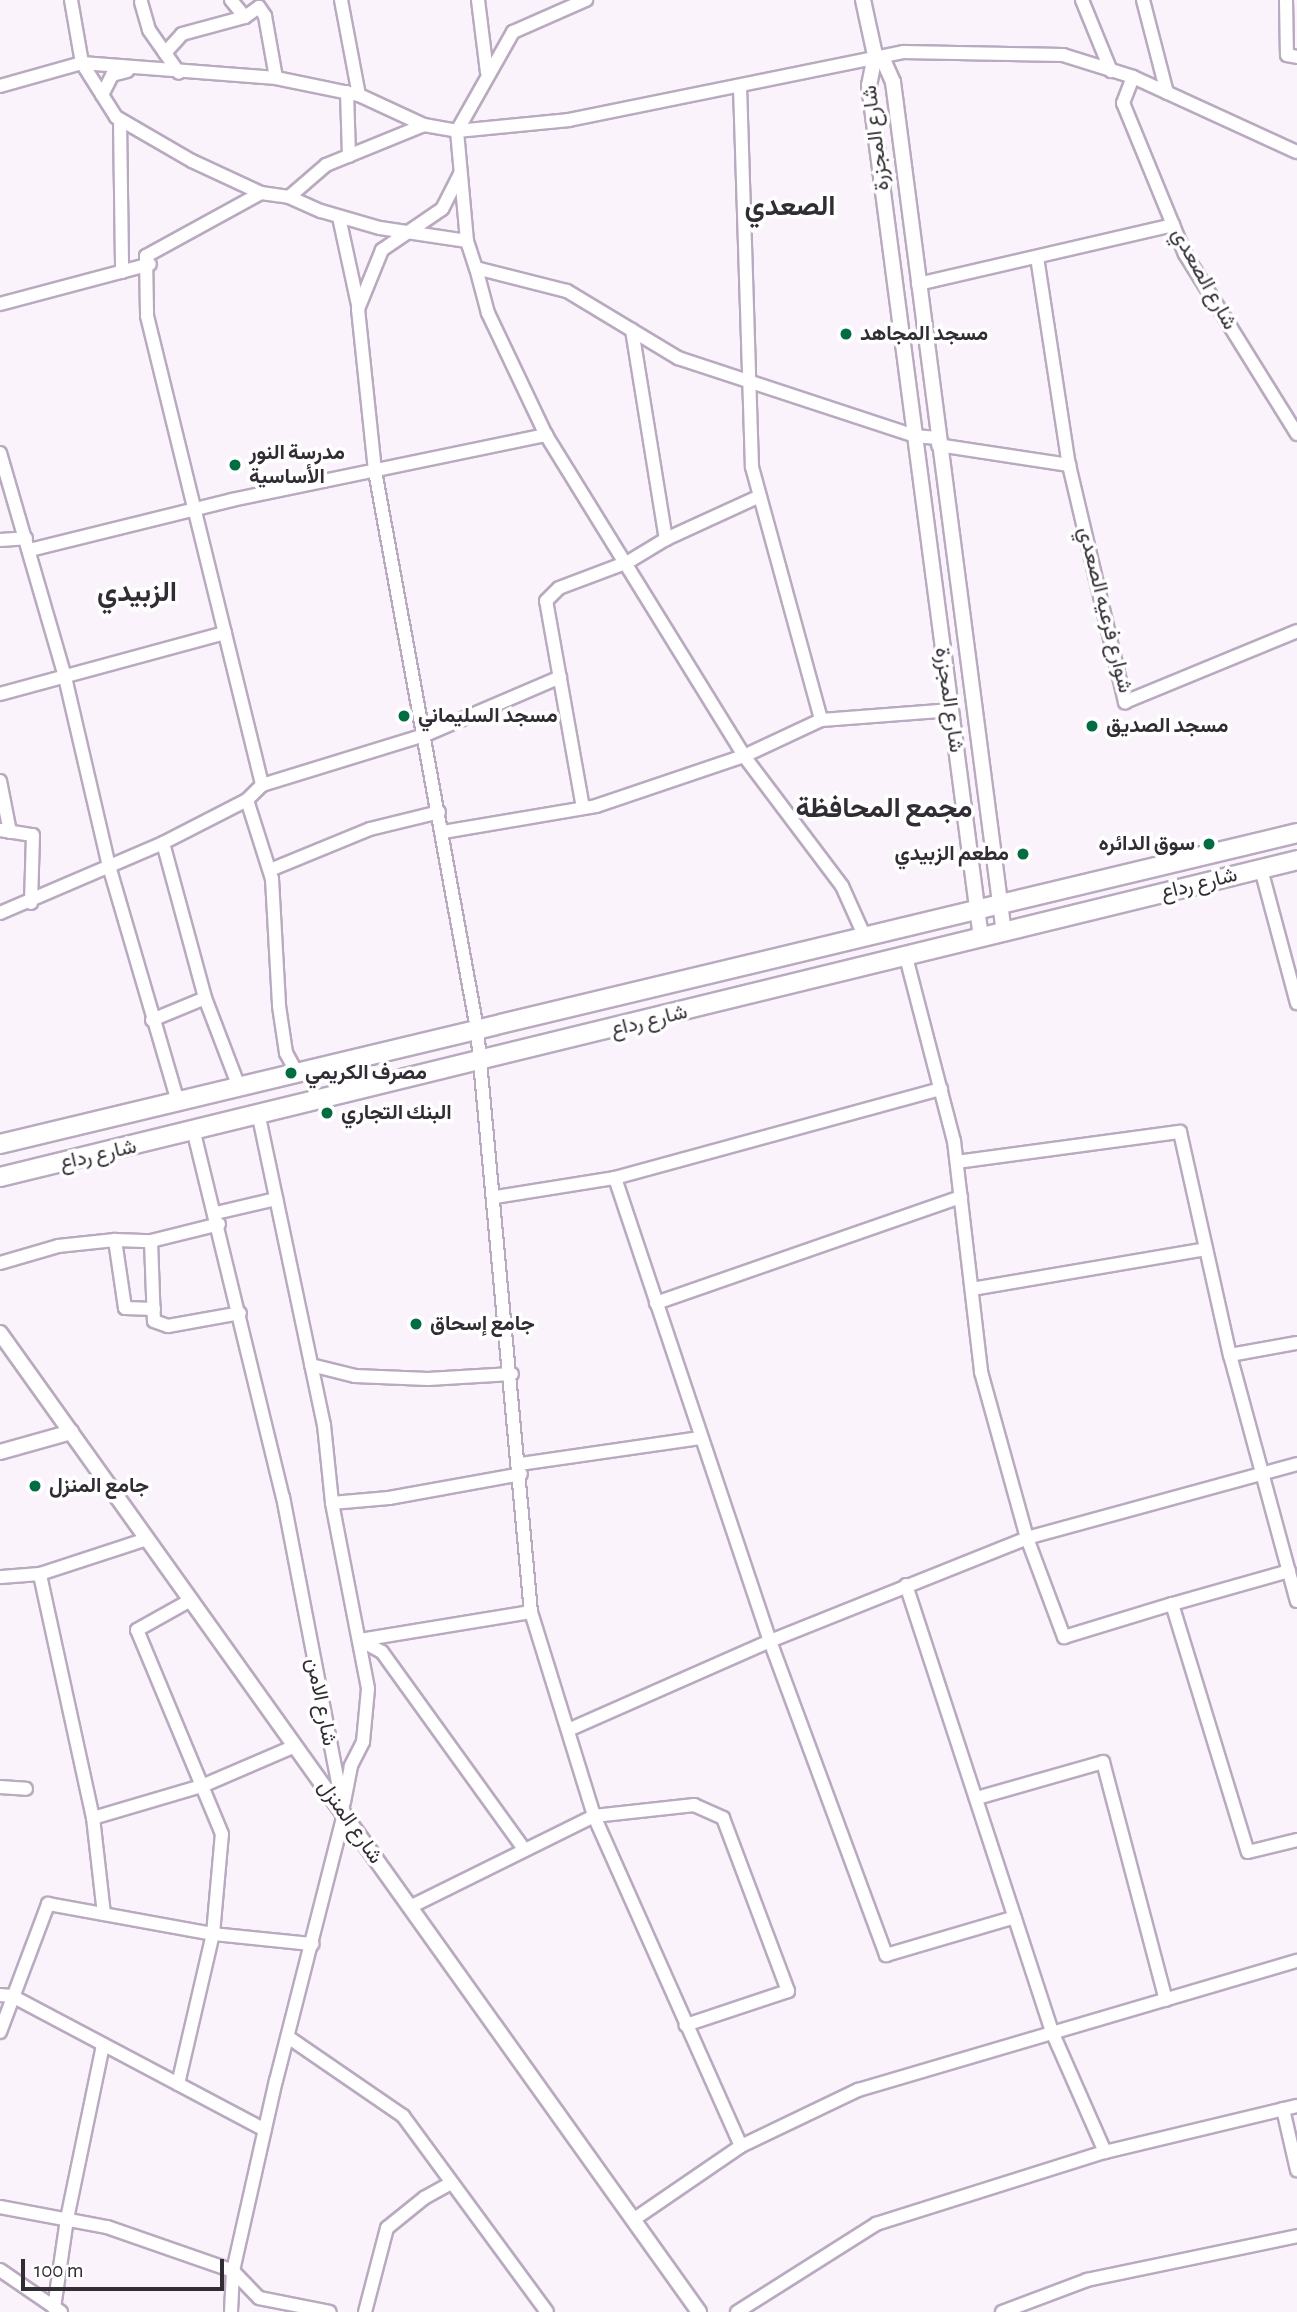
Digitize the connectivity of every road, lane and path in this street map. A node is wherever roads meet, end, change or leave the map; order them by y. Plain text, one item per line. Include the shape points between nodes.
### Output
1 (71, 0) edge
2 (231, 0) edge
3 (341, 0) edge
4 (478, 0) edge
5 (586, 0) edge
6 (863, 0) edge
7 (1082, 0) edge
8 (1143, 0) edge
9 (1286, 0) edge
10 (141, 2) edge
11 (246, 18) junction
12 (165, 53) junction
13 (875, 55) junction
14 (1297, 57) edge
15 (82, 63) junction
16 (135, 69) junction
17 (1111, 71) junction
18 (487, 72) junction
19 (179, 73) junction
20 (1133, 77) junction
21 (276, 78) junction
22 (0, 86) edge
23 (740, 86) junction
24 (1167, 93) junction
25 (353, 94) junction
26 (102, 95) junction
27 (121, 120) junction
28 (424, 125) junction
29 (457, 131) junction
30 (1297, 152) edge
31 (349, 156) junction
32 (460, 174) junction
33 (261, 193) junction
34 (289, 197) junction
35 (340, 217) junction
36 (1173, 225) junction
37 (403, 232) junction
38 (467, 241) junction
39 (1037, 257) junction
40 (149, 264) junction
41 (476, 268) junction
42 (122, 272) junction
43 (918, 284) junction
44 (0, 304) edge
45 (358, 309) junction
46 (632, 330) junction
47 (751, 381) junction
48 (1297, 434) edge
49 (546, 435) junction
50 (915, 436) junction
51 (938, 441) junction
52 (0, 453) edge
53 (1069, 465) junction
54 (376, 471) junction
55 (760, 496) junction
56 (197, 508) junction
57 (0, 540) edge
58 (666, 540) junction
59 (28, 544) junction
60 (628, 562) junction
61 (1297, 631) edge
62 (225, 633) junction
63 (64, 673) junction
64 (561, 677) junction
65 (0, 694) edge
66 (950, 710) junction
67 (821, 720) junction
68 (425, 734) junction
69 (744, 756) junction
70 (0, 781) edge
71 (262, 785) junction
72 (247, 800) junction
73 (583, 808) junction
74 (439, 812) junction
75 (5, 831) edge
76 (443, 832) junction
77 (1297, 833) edge
78 (163, 843) junction
79 (1297, 860) edge
80 (109, 866) junction
81 (1261, 869) junction
82 (270, 870) junction
83 (32, 902) junction
84 (999, 902) junction
85 (977, 907) junction
86 (0, 913) edge
87 (1004, 933) junction
88 (864, 935) junction
89 (981, 938) junction
90 (906, 957) junction
91 (205, 998) junction
92 (1297, 1003) edge
93 (152, 1020) junction
94 (477, 1030) junction
95 (481, 1062) junction
96 (297, 1073) junction
97 (239, 1087) junction
98 (941, 1090) junction
99 (178, 1102) junction
100 (259, 1117) junction
101 (194, 1133) junction
102 (0, 1144) edge
103 (957, 1162) junction
104 (0, 1177) edge
105 (615, 1178) junction
106 (961, 1196) junction
107 (496, 1197) junction
108 (276, 1199) junction
109 (217, 1219) junction
110 (115, 1240) junction
111 (152, 1241) junction
112 (1206, 1249) junction
113 (0, 1262) edge
114 (972, 1289) junction
115 (656, 1303) junction
116 (154, 1308) junction
117 (240, 1312) junction
118 (0, 1333) edge
119 (1297, 1343) edge
120 (1230, 1355) junction
121 (311, 1365) junction
122 (512, 1374) junction
123 (71, 1432) junction
124 (701, 1438) junction
125 (0, 1452) edge
126 (1297, 1465) edge
127 (521, 1469) junction
128 (1263, 1472) junction
129 (332, 1503) junction
130 (1027, 1538) junction
131 (147, 1539) junction
132 (1289, 1570) junction
133 (40, 1574) junction
134 (0, 1577) edge
135 (906, 1585) junction
136 (191, 1600) junction
137 (1297, 1601) edge
138 (1172, 1604) junction
139 (531, 1612) junction
140 (360, 1640) junction
141 (770, 1641) junction
142 (568, 1730) junction
143 (295, 1746) junction
144 (202, 1786) junction
145 (0, 1787) edge
146 (26, 1789) dead end
147 (977, 1798) junction
148 (343, 1811) junction
149 (594, 1816) junction
150 (93, 1818) junction
151 (1297, 1840) edge
152 (525, 1850) junction
153 (410, 1907) junction
154 (104, 1914) junction
155 (1015, 1917) junction
156 (213, 1934) junction
157 (312, 1944) junction
158 (1297, 1961) edge
159 (6, 1996) edge
160 (1166, 2000) junction
161 (686, 2025) junction
162 (0, 2032) edge
163 (1053, 2034) junction
164 (288, 2036) junction
165 (103, 2045) junction
166 (178, 2084) junction
167 (1297, 2106) edge
168 (1283, 2109) junction
169 (265, 2130) junction
170 (741, 2147) junction
171 (1105, 2152) junction
172 (1297, 2170) edge
173 (451, 2183) junction
174 (0, 2207) edge
175 (67, 2219) junction
176 (633, 2220) junction
177 (1297, 2236) edge
178 (0, 2270) edge
179 (233, 2271) junction
180 (58, 2310) edge
181 (231, 2312) edge
182 (330, 2312) edge
183 (365, 2312) edge
184 (547, 2312) edge
185 (699, 2312) edge
186 (737, 2312) edge
187 (1002, 2312) edge

1 - 15 street
2 - 11 street
3 - 25 street
4 - 18 street
5 - 18 street via 513,32
6 - 13 street
7 - 17 street
8 - 24 street
9 - 14 street via 1287,55
10 - 12 street via 149,30
11 - 12 street via 182,34
11 - 21 street via 259,7 265,16
12 - 19 street
13 - 17 street via 931,50 1063,55
13 - 23 street
13 - 43 street, شارع المجزرة via 891,75
13 - 50 street, شارع المجزرة via 868,79
15 - 16 street
15 - 22 street
15 - 26 street
16 - 19 street
16 - 26 street via 112,75
17 - 20 street
18 - 29 street
19 - 21 street
20 - 24 street
20 - 36 street, شارع الصعدي via 1123,103
21 - 25 street
23 - 29 street via 569,120
23 - 47 street
24 - 30 street
25 - 28 street
25 - 31 street
26 - 27 street
27 - 33 street via 192,161
27 - 42 street
28 - 29 street
28 - 31 street
29 - 32 street
31 - 34 street via 326,165
32 - 37 street via 442,208
32 - 38 street
33 - 34 street
33 - 40 street via 146,256
34 - 35 street
35 - 37 street
35 - 45 street
36 - 39 street
36 - 48 street, شارع الصعدي via 1185,254
37 - 38 street
37 - 45 street via 383,250
38 - 41 street
39 - 43 street
39 - 53 street, شوارع فرعيه الصعدي
40 - 42 street
40 - 56 street via 147,316
41 - 46 street via 567,291
41 - 49 street via 488,313
42 - 44 street
43 - 51 street, شارع المجزرة
45 - 54 street
46 - 47 street via 678,358
46 - 58 street
47 - 50 street
47 - 55 street via 752,467
49 - 54 street
49 - 60 street
50 - 51 street
50 - 66 street, شارع المجزرة
51 - 53 street
51 - 84 street, شارع المجزرة
52 - 59 street
53 - 61 street, شوارع فرعيه الصعدي via 1125,702
54 - 56 street
54 - 68 street
55 - 58 street
55 - 67 street
56 - 59 street
56 - 62 street
57 - 59 street
58 - 60 street
59 - 63 street
60 - 64 street via 559,588 546,601
60 - 69 street
62 - 63 street
62 - 71 street
63 - 65 street
63 - 80 street
64 - 68 street
64 - 73 street
66 - 67 street
66 - 85 street, شارع المجزرة
67 - 69 street
68 - 71 street
68 - 74 street
69 - 73 street
69 - 88 street via 842,886
70 - 75 street
71 - 72 street
72 - 78 street
72 - 82 street
73 - 76 street
74 - 76 street
74 - 82 street via 358,833
75 - 83 street via 33,835
76 - 94 street
77 - 84 main road, شارع رداع
78 - 80 street
78 - 91 street
79 - 81 main road, شارع رداع
80 - 83 street
80 - 93 street
81 - 87 main road, شارع رداع
81 - 92 street
82 - 96 street via 279,1006 286,1053
83 - 86 street
84 - 85 main road, شارع رداع
84 - 87 street, شارع المجزرة
85 - 88 main road, شارع رداع
85 - 89 street, شارع المجزرة
87 - 89 main road, شارع رداع
88 - 94 main road, شارع رداع
89 - 90 main road, شارع رداع
90 - 95 main road, شارع رداع
90 - 98 street
91 - 93 street
91 - 97 street
93 - 99 street
94 - 95 street
94 - 96 main road, شارع رداع
95 - 100 main road, شارع رداع
95 - 107 street
96 - 97 main road, شارع رداع
97 - 99 main road, شارع رداع
98 - 103 street
98 - 105 street
99 - 102 main road, شارع رداع
100 - 101 main road, شارع رداع
100 - 108 street
101 - 104 main road, شارع رداع
101 - 109 street, شارع الامن
103 - 106 street
103 - 112 street via 1180,1132
105 - 107 street
105 - 115 street
106 - 114 street
106 - 115 street
107 - 122 street
108 - 109 street
108 - 121 street
109 - 111 street
109 - 117 street, شارع الامن
110 - 111 street
110 - 113 street via 58,1247
110 - 116 street via 125,1308
111 - 116 street
112 - 114 street
112 - 120 street
114 - 130 street via 981,1372
115 - 124 street
116 - 117 street via 154,1321 168,1326
117 - 148 street, شارع الامن via 283,1497
118 - 123 street, شارع المنزل
119 - 120 street
120 - 128 street
121 - 122 street via 355,1376 428,1379
121 - 129 street via 324,1425
122 - 127 street
123 - 125 street
123 - 131 street, شارع المنزل
124 - 127 street
124 - 141 street
126 - 128 street
127 - 129 street via 389,1498
127 - 139 street
128 - 130 street
128 - 132 street
129 - 140 street
130 - 135 street
130 - 138 street via 1064,1637
131 - 133 street
131 - 136 street, شارع المنزل
132 - 137 street
132 - 138 street
133 - 134 street
133 - 150 street
135 - 141 street
135 - 147 street
136 - 143 street, شارع المنزل
136 - 144 street via 137,1630
138 - 151 street via 1248,1853
139 - 140 street
139 - 142 street
140 - 148 street via 368,1689 363,1742 351,1766
140 - 152 street via 382,1652
141 - 142 street
141 - 155 street via 886,1955
142 - 149 street
143 - 144 street
143 - 148 street, شارع المنزل
144 - 150 street
144 - 156 street via 222,1834
145 - 146 street
147 - 155 street
147 - 160 street via 1103,1762
148 - 153 street, شارع المنزل
148 - 157 street, شارع الامن
149 - 152 street
149 - 161 street
149 - 161 street via 694,1805 723,1818 788,1991
150 - 154 street
152 - 153 street
153 - 176 street, شارع المنزل
154 - 156 street
154 - 159 street via 48,1904
155 - 163 street
156 - 157 street
156 - 166 street
157 - 164 street, شارع الامن
158 - 160 street
159 - 162 street
159 - 165 street
160 - 163 street
161 - 170 street
163 - 170 street via 858,2090
163 - 171 street
164 - 169 street, شارع الامن
164 - 173 street via 403,2116
165 - 166 street
165 - 175 street
166 - 169 street
167 - 168 street
168 - 171 street
168 - 172 street
169 - 179 street, شارع الامن
170 - 176 street
171 - 186 street via 876,2224
173 - 183 street via 424,2197 387,2228
173 - 184 street
174 - 175 street
175 - 179 street via 107,2227
175 - 180 street
176 - 185 street, شارع المنزل
177 - 187 street via 1087,2280
178 - 180 street
179 - 181 street, شارع الامن
179 - 182 street via 259,2298

